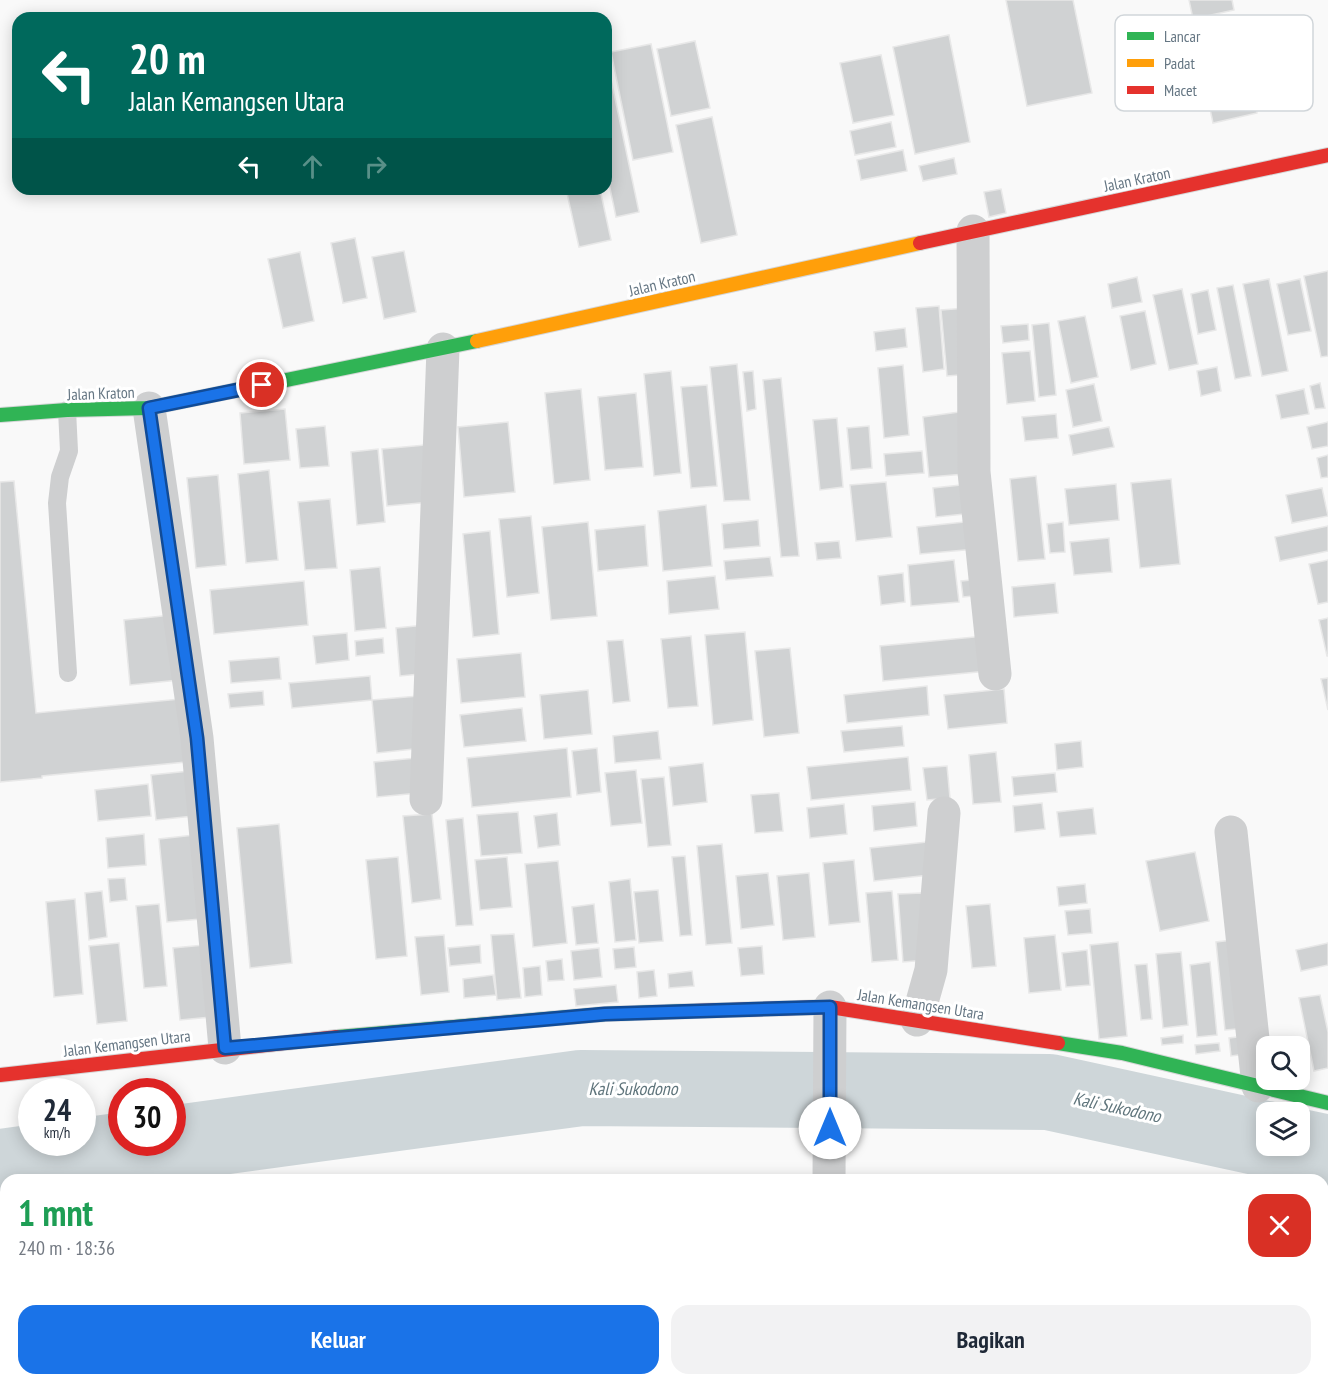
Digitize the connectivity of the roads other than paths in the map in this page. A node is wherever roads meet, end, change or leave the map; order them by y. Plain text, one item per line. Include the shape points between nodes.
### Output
1 (1328, 155) edge
2 (973, 231) junction
3 (443, 349) junction
4 (149, 408) junction
5 (67, 410) junction
6 (0, 415) edge
7 (68, 674) dead end
8 (995, 674) dead end
9 (426, 799) dead end
10 (944, 813) dead end
11 (1231, 832) dead end
12 (830, 1007) junction
13 (917, 1020) junction
14 (225, 1048) junction
15 (1256, 1067) edge
16 (0, 1075) edge
17 (1256, 1086) edge
18 (1276, 1090) edge
19 (1328, 1102) edge
20 (829, 1174) edge

1 - 2 street, Jalan Kraton
2 - 3 street, Jalan Kraton
2 - 8 street via 974,472
3 - 4 street, Jalan Kraton
3 - 9 street
4 - 5 street, Jalan Kraton
4 - 14 street via 197,738
5 - 6 street, Jalan Kraton
5 - 7 lane via 69,451 57,503
10 - 13 street via 931,970
11 - 15 street
12 - 13 street, Jalan Kemangsen Utara
12 - 14 street, Jalan Kemangsen Utara via 605,1014
12 - 20 street
13 - 17 street, Jalan Kemangsen Utara via 1122,1053
14 - 16 street, Jalan Kemangsen Utara
18 - 19 street, Jalan Kemangsen Utara

